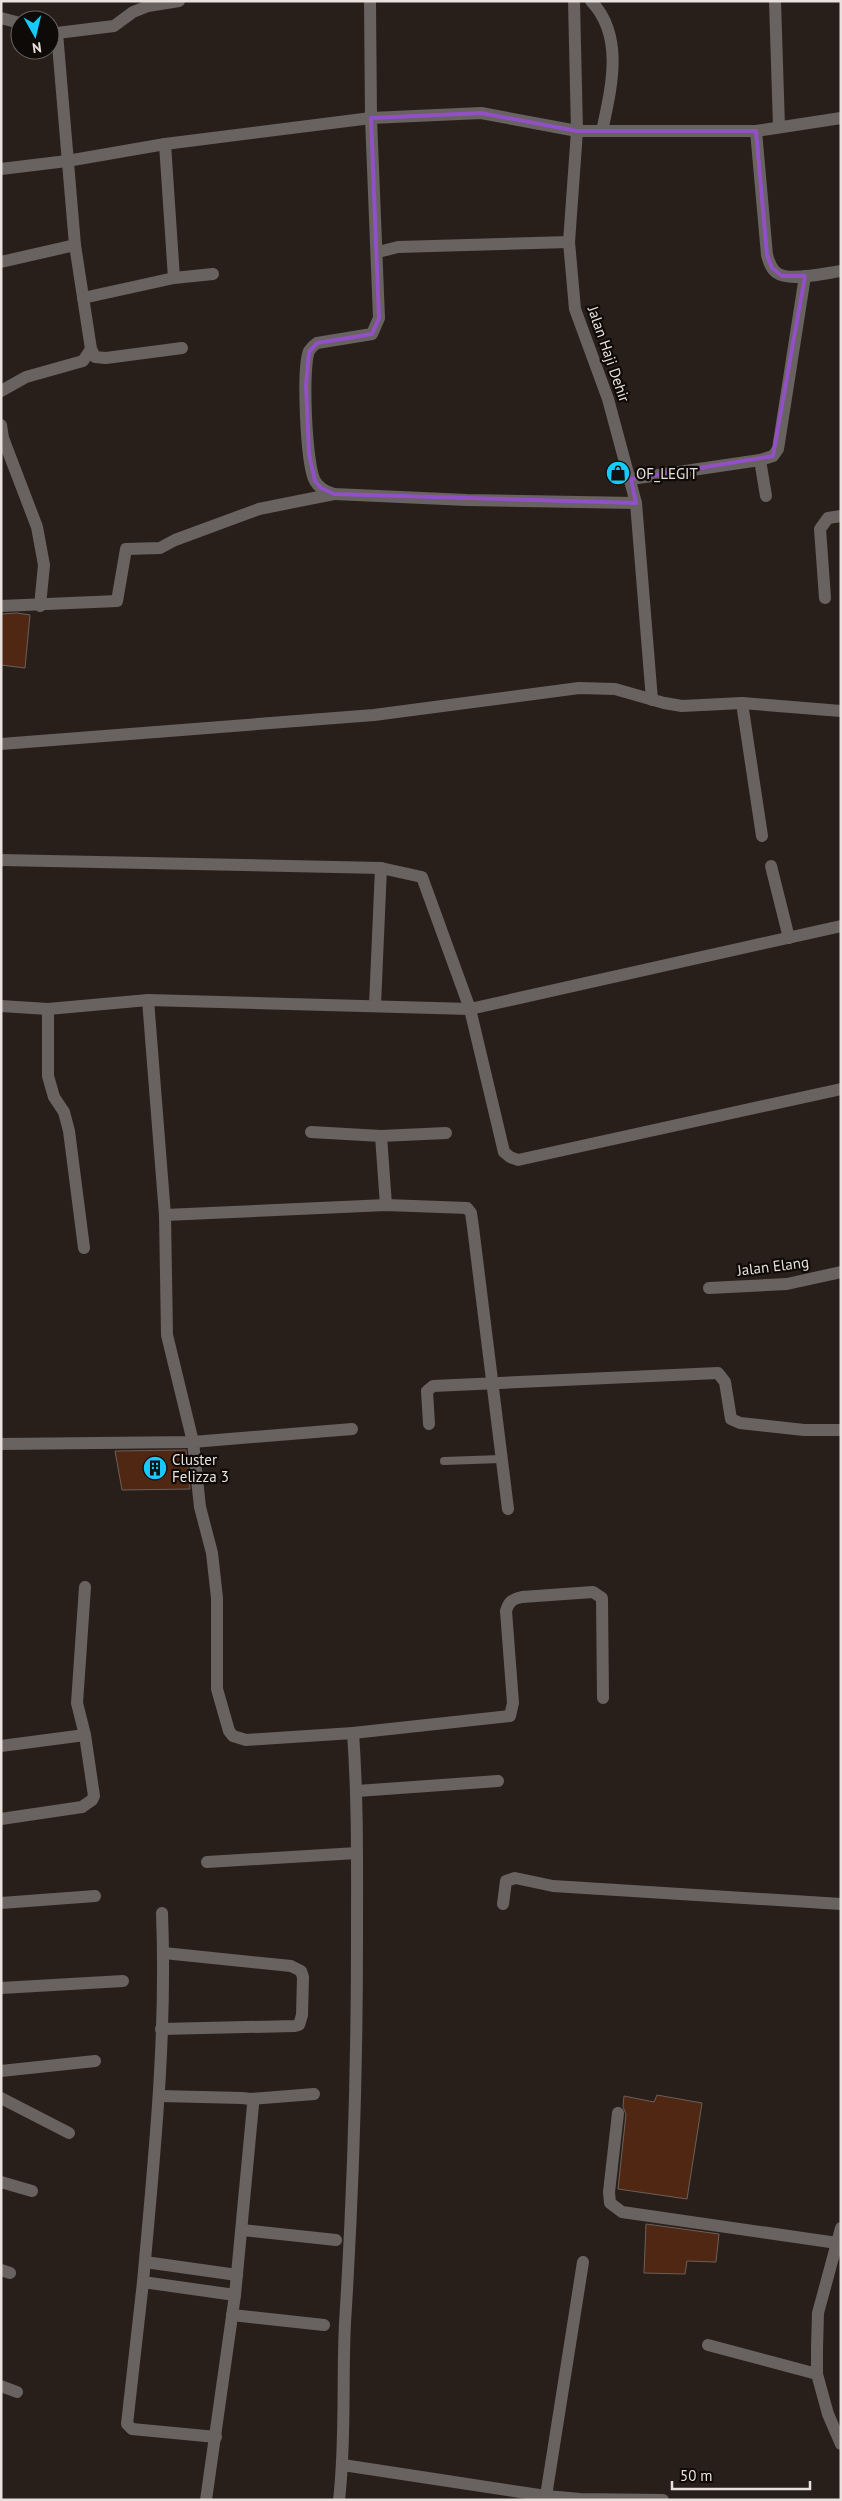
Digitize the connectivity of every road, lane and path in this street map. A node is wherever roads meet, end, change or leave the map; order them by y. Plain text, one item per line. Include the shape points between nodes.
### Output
1 (179, 1) edge
2 (370, 1) edge
3 (574, 1) edge
4 (591, 1) edge
5 (775, 1) edge
6 (60, 31) edge
7 (57, 60) edge
8 (371, 118) junction
9 (841, 118) edge
10 (780, 127) junction
11 (577, 131) junction
12 (602, 131) junction
13 (756, 131) junction
14 (164, 144) junction
15 (67, 161) junction
16 (1, 170) edge
17 (569, 242) junction
18 (74, 245) junction
19 (378, 252) junction
20 (1, 262) edge
21 (841, 271) edge
22 (213, 274) dead end
23 (805, 276) junction
24 (174, 278) junction
25 (83, 298) junction
26 (182, 348) dead end
27 (91, 350) junction
28 (1, 391) edge
29 (1, 425) edge
30 (760, 460) junction
31 (631, 479) junction
32 (334, 494) junction
33 (766, 496) dead end
34 (636, 503) junction
35 (841, 516) edge
36 (825, 598) dead end
37 (1, 606) edge
38 (40, 606) junction
39 (652, 700) junction
40 (742, 703) junction
41 (841, 711) edge
42 (1, 744) edge
43 (762, 836) dead end
44 (1, 860) edge
45 (771, 866) dead end
46 (381, 868) junction
47 (841, 926) edge
48 (789, 938) junction
49 (148, 1000) junction
50 (376, 1005) junction
51 (1, 1006) edge
52 (48, 1009) junction
53 (470, 1009) junction
54 (841, 1088) edge
55 (311, 1132) dead end
56 (446, 1133) dead end
57 (381, 1136) junction
58 (386, 1205) junction
59 (165, 1214) junction
60 (84, 1248) dead end
61 (841, 1272) edge
62 (710, 1288) dead end
63 (491, 1383) junction
64 (429, 1424) dead end
65 (352, 1429) dead end
66 (841, 1430) edge
67 (193, 1442) junction
68 (1, 1444) edge
69 (501, 1459) junction
70 (444, 1461) dead end
71 (508, 1509) dead end
72 (85, 1587) dead end
73 (603, 1698) dead end
74 (353, 1733) junction
75 (85, 1735) junction
76 (1, 1746) edge
77 (498, 1781) dead end
78 (357, 1791) junction
79 (1, 1819) edge
80 (357, 1853) junction
81 (207, 1862) dead end
82 (95, 1896) dead end
83 (1, 1903) edge
84 (503, 1904) dead end
85 (841, 1904) edge
86 (162, 1913) dead end
87 (164, 1953) junction
88 (123, 1981) dead end
89 (1, 1988) edge
90 (161, 2029) junction
91 (95, 2061) dead end
92 (1, 2072) edge
93 (314, 2094) dead end
94 (160, 2096) junction
95 (1, 2098) edge
96 (251, 2099) junction
97 (618, 2113) dead end
98 (69, 2133) dead end
99 (1, 2182) edge
100 (32, 2191) dead end
101 (841, 2228) edge
102 (242, 2230) junction
103 (336, 2240) dead end
104 (838, 2248) edge
105 (145, 2262) junction
106 (583, 2262) dead end
107 (237, 2275) junction
108 (143, 2282) junction
109 (234, 2295) junction
110 (232, 2315) junction
111 (324, 2325) dead end
112 (708, 2345) dead end
113 (817, 2374) junction
114 (1, 2386) edge
115 (17, 2392) dead end
116 (216, 2437) junction
117 (841, 2444) edge
118 (343, 2465) junction
119 (546, 2496) junction
120 (580, 2499) edge
121 (206, 2500) edge
122 (339, 2500) edge
123 (663, 2500) edge

1 - 6 street via 141,9 114,26
2 - 8 street
3 - 11 street, Jalan Haji Dehir
4 - 12 street via 599,9 611,37 614,78
5 - 10 street
7 - 15 street
8 - 11 street via 481,113
8 - 14 street
8 - 19 street
9 - 10 street
10 - 13 street
11 - 12 street
11 - 17 street, Jalan Haji Dehir
12 - 13 street
13 - 23 street via 767,256 772,268 782,276
14 - 15 street
14 - 24 street
15 - 16 street
15 - 18 street
17 - 19 street via 407,247
17 - 31 street, Jalan Haji Dehir via 575,309 608,399
18 - 20 street
18 - 25 street
19 - 32 street via 379,318 372,334 317,343 309,352 306,385 309,454 315,481
21 - 23 street
22 - 24 street
23 - 30 street via 778,450 773,456
24 - 25 street
25 - 27 street
26 - 27 street via 106,358 95,357
27 - 28 street via 83,361 26,377
29 - 38 street via 2,438 37,527 44,565
30 - 31 street
30 - 33 street
31 - 34 street, Jalan Haji Dehir
32 - 34 street
32 - 38 street via 259,509 160,548 126,549 117,601
34 - 39 street, Jalan Haji Dehir
35 - 36 street via 828,518 820,528
37 - 38 street
39 - 40 street via 689,706
39 - 42 street via 615,689 579,688 374,715
40 - 41 street
40 - 43 street
44 - 46 street
45 - 48 street
46 - 50 street
46 - 53 street via 422,877
47 - 48 street
48 - 53 street
49 - 50 street
49 - 52 street
49 - 59 street
50 - 53 street
51 - 52 street
52 - 60 street via 48,1076 69,1131
53 - 54 street via 504,1152 513,1159
55 - 57 street
56 - 57 street
57 - 58 street
58 - 59 street
58 - 63 street via 469,1210
59 - 67 street via 167,1335
61 - 62 street, Jalan Elang via 787,1284
63 - 64 street via 429,1387
63 - 66 street via 718,1373 725,1382 731,1419 740,1423 804,1430
63 - 69 street
65 - 67 street
67 - 68 street
67 - 74 street via 200,1507 212,1553 217,1598 216,1689 229,1731 233,1736 246,1740
69 - 70 lane
69 - 71 street
72 - 75 street via 77,1703
73 - 74 street via 602,1598 593,1592 522,1597 512,1599 506,1610 513,1703 510,1716
74 - 78 street
75 - 76 street
75 - 79 street via 92,1800 82,1807
77 - 78 street
78 - 80 street
80 - 81 street
80 - 118 street via 357,2058 345,2324
82 - 83 street
84 - 85 street via 506,1881 515,1878 553,1886
86 - 87 street
87 - 90 street
87 - 90 street via 291,1966 301,1971 303,1976 302,2015 295,2026
88 - 89 street
90 - 94 street
91 - 92 street
93 - 96 street
94 - 96 street
94 - 105 street
95 - 98 street
96 - 102 street via 253,2114
97 - 104 street via 609,2192 610,2203 622,2212
99 - 100 street
101 - 104 street
102 - 103 street
102 - 107 street
104 - 113 street via 818,2313
105 - 107 street
105 - 108 street
106 - 119 street
107 - 109 street
108 - 109 street
108 - 116 street via 127,2424 132,2429
109 - 110 street
110 - 111 street
110 - 116 street
112 - 113 street
113 - 117 street via 828,2414
114 - 115 street
116 - 121 street
118 - 119 street
118 - 122 street
119 - 120 street
120 - 123 street

